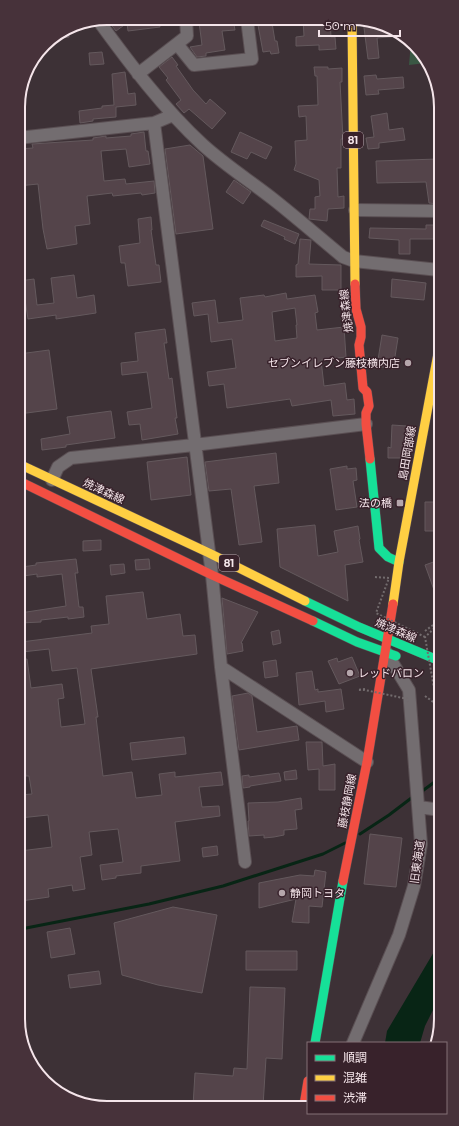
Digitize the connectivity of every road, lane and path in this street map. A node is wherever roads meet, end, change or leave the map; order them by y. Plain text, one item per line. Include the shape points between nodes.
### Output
1 (102, 25) edge
2 (187, 25) edge
3 (249, 25) edge
4 (352, 25) edge
5 (177, 44) junction
6 (138, 74) junction
7 (173, 115) junction
8 (154, 122) junction
9 (25, 137) edge
10 (355, 210) junction
11 (434, 211) edge
12 (354, 261) junction
13 (434, 269) edge
14 (434, 375) edge
15 (366, 424) junction
16 (194, 445) junction
17 (25, 467) edge
18 (52, 480) junction
19 (25, 484) edge
20 (209, 553) junction
21 (399, 562) junction
22 (212, 575) junction
23 (375, 577) dead end
24 (434, 625) edge
25 (434, 629) edge
26 (425, 631) dead end
27 (425, 637) junction
28 (388, 640) junction
29 (386, 652) junction
30 (434, 659) edge
31 (406, 660) dead end
32 (221, 666) junction
33 (434, 688) edge
34 (365, 689) dead end
35 (425, 696) dead end
36 (408, 702) dead end
37 (434, 702) edge
38 (367, 762) junction
39 (419, 804) junction
40 (434, 808) edge
41 (246, 862) dead end
42 (315, 1042) edge
43 (353, 1042) edge
44 (307, 1088) edge
45 (305, 1101) edge

1 - 6 street
2 - 5 street via 188,36
3 - 5 street via 252,59 194,65
4 - 10 main road, 焼津森線 / 81
5 - 6 street
6 - 7 street
7 - 8 street
7 - 12 street via 204,146 343,257
8 - 9 street
8 - 16 street
10 - 11 street
10 - 12 main road, 焼津森線 / 81
12 - 13 street
12 - 15 main road, 焼津森線 / 81 via 356,309 362,340 359,345 363,388 367,392
14 - 21 main road, 島田岡部線
15 - 16 street
15 - 21 main road, 焼津森線 / 81 via 379,548 388,557
16 - 18 street via 71,458 58,467
16 - 20 street
17 - 18 main road, 焼津森線 / 81
18 - 20 main road, 焼津森線 / 81
19 - 22 main road, 81
20 - 22 street
20 - 28 main road, 焼津森線 / 81
21 - 28 main road, 藤枝静岡線
22 - 29 main road, 81 via 357,642
22 - 32 street
23 - 27 path, bridge via 388,578 376,613
24 - 26 path, bridge
25 - 27 path, bridge
27 - 33 path, bridge
28 - 29 main road, 藤枝静岡線
28 - 30 main road, 焼津森線 / 81
29 - 31 main road, 81
29 - 38 main road, 藤枝静岡線
29 - 39 street, 旧東海道 via 409,690
32 - 38 street
32 - 41 street
34 - 36 path, bridge via 358,690 407,698
35 - 37 path
38 - 42 main road, 藤枝静岡線
39 - 40 street
39 - 43 street, 旧東海道 via 421,844 414,886 399,935
44 - 45 main road

